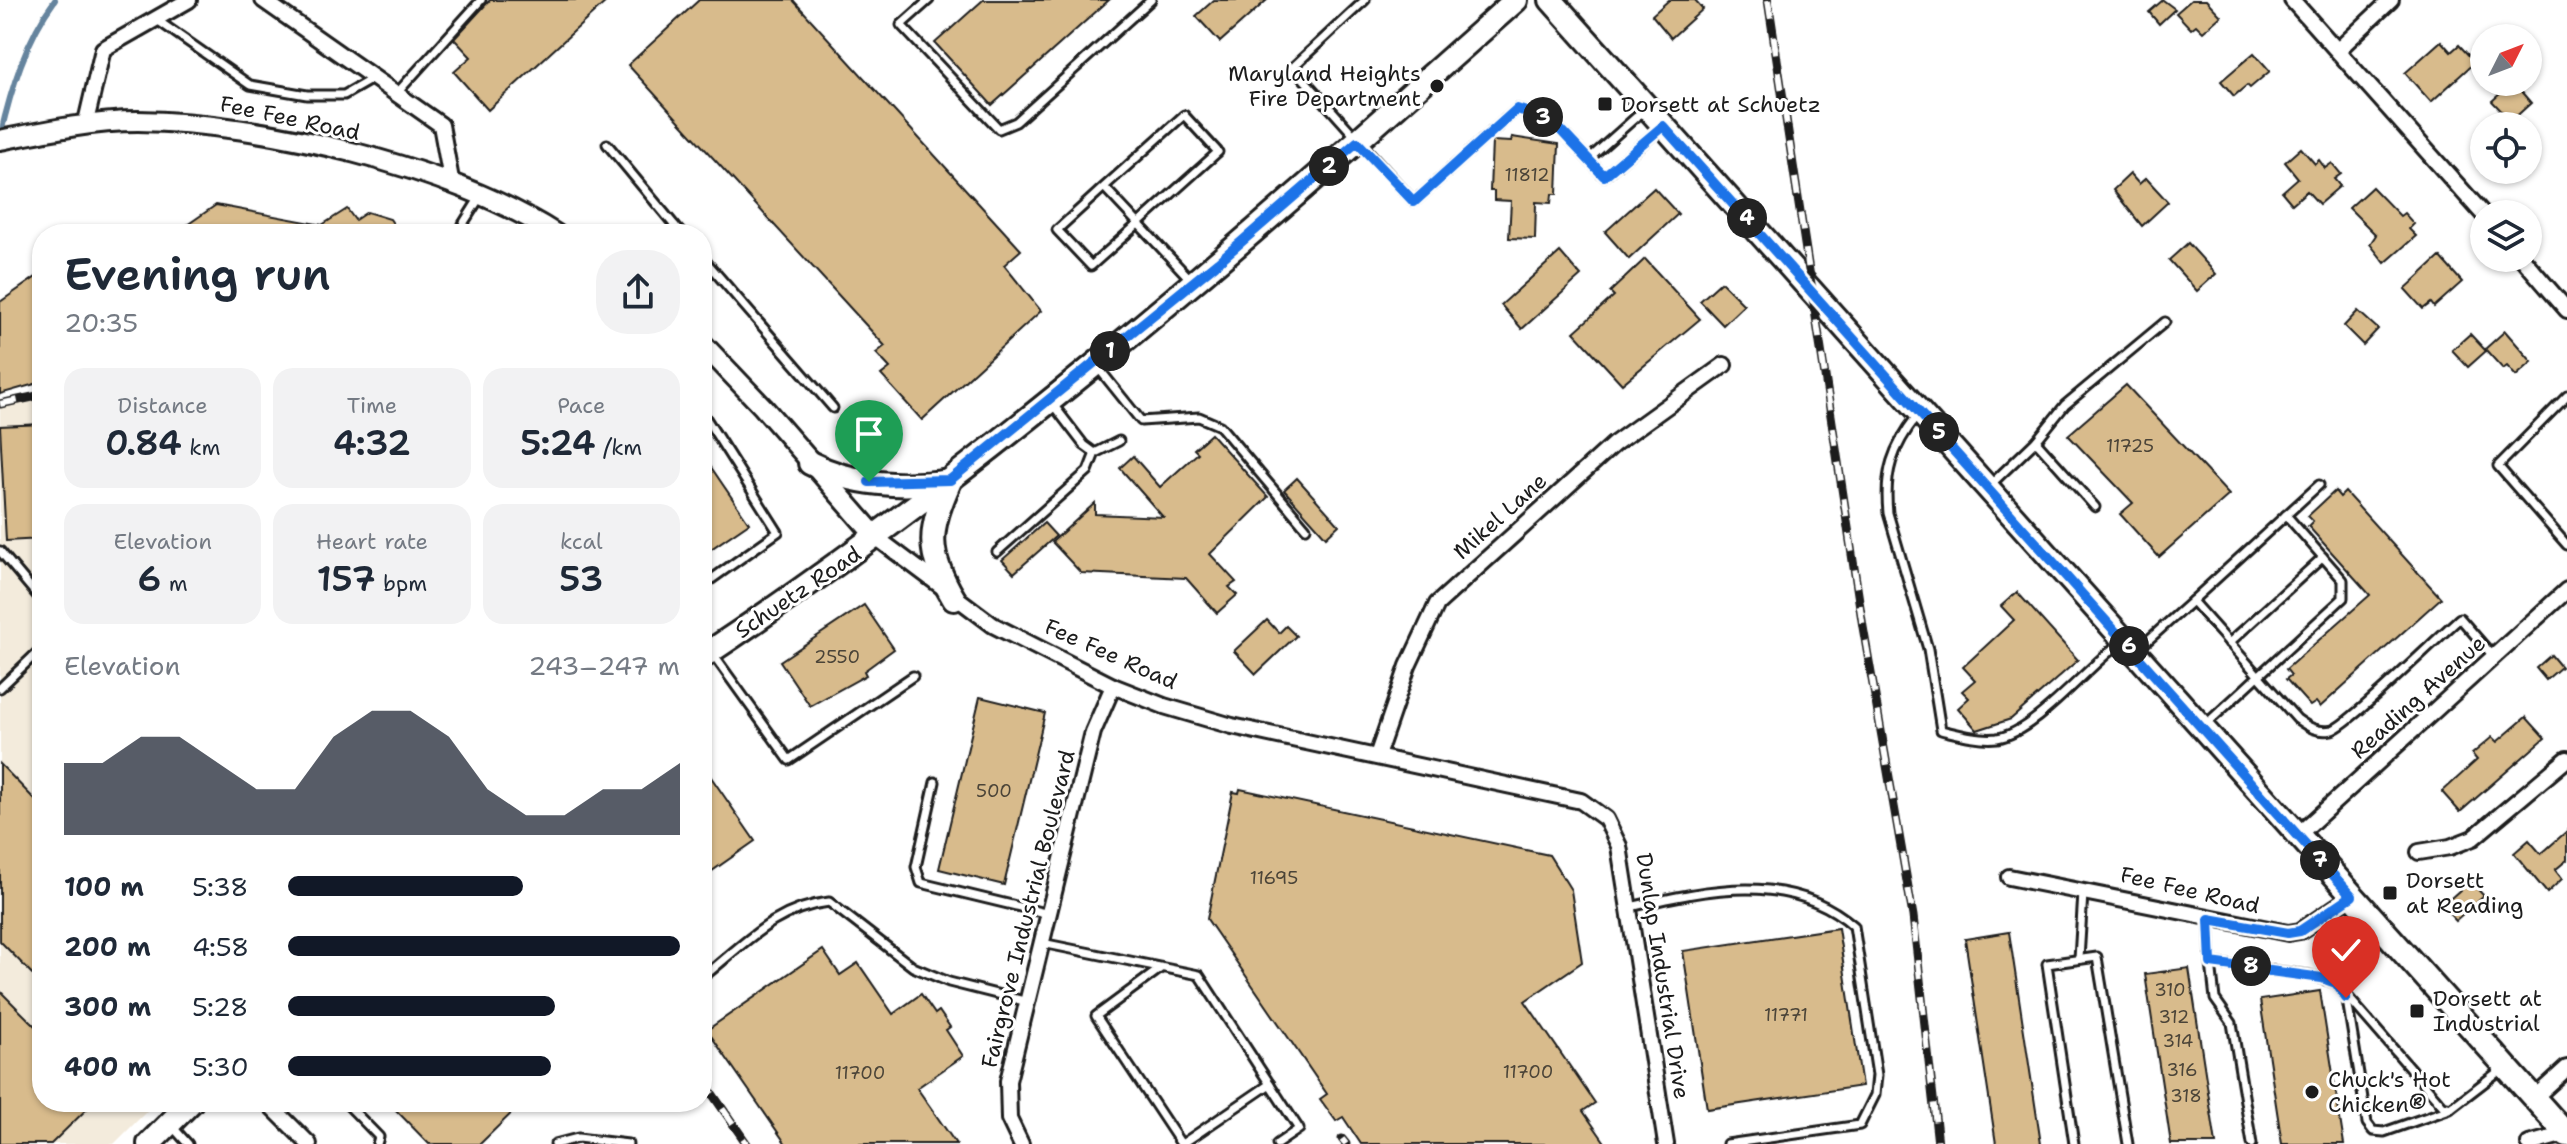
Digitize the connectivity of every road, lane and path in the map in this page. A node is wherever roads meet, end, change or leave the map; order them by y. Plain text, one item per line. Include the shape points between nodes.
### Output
1 (189, 0) edge
2 (263, 0) edge
3 (481, 0) edge
4 (929, 0) edge
5 (1151, 0) edge
6 (1365, 0) edge
7 (1516, 0) edge
8 (1551, 0) edge
9 (2292, 0) edge
10 (2391, 0) edge
11 (155, 18) junction
12 (2338, 50) junction
13 (372, 79) junction
14 (396, 95) junction
15 (1647, 108) junction
16 (85, 126) junction
17 (1663, 126) junction
18 (0, 140) edge
19 (1357, 142) junction
20 (607, 144) dead end
21 (1589, 159) junction
22 (452, 185) junction
23 (1104, 187) junction
24 (482, 195) junction
25 (2471, 200) edge
26 (1138, 223) junction
27 (463, 224) edge
28 (537, 224) edge
29 (673, 224) edge
30 (712, 269) edge
31 (2534, 272) edge
32 (1194, 282) junction
33 (2567, 310) edge
34 (2165, 322) dead end
35 (712, 360) edge
36 (1094, 364) junction
37 (1724, 365) dead end
38 (2567, 396) edge
39 (1049, 400) junction
40 (833, 408) dead end
41 (1921, 411) junction
42 (712, 428) edge
43 (1119, 441) dead end
44 (2036, 441) junction
45 (1095, 453) junction
46 (810, 463) junction
47 (950, 480) junction
48 (2319, 485) dead end
49 (1988, 487) junction
50 (2095, 507) dead end
51 (2286, 515) junction
52 (1306, 528) dead end
53 (877, 538) junction
54 (2567, 545) edge
55 (0, 551) edge
56 (997, 552) dead end
57 (2323, 557) junction
58 (712, 579) edge
59 (32, 589) edge
60 (2567, 590) edge
61 (954, 599) junction
62 (2192, 601) junction
63 (2229, 643) junction
64 (2130, 646) junction
65 (712, 649) edge
66 (32, 658) edge
67 (2495, 658) junction
68 (712, 663) edge
69 (913, 676) dead end
70 (2259, 676) junction
71 (1113, 686) junction
72 (0, 688) edge
73 (2202, 728) junction
74 (1377, 756) junction
75 (2567, 759) edge
76 (935, 782) dead end
77 (1606, 819) joint
78 (2298, 835) junction
79 (2419, 852) dead end
80 (2009, 877) dead end
81 (2083, 890) junction
82 (2352, 896) junction
83 (1630, 907) junction
84 (1049, 914) junction
85 (2209, 919) junction
86 (1042, 943) junction
87 (2079, 959) junction
88 (2211, 963) junction
89 (1161, 968) junction
90 (712, 970) edge
91 (2346, 998) junction
92 (1028, 1002) junction
93 (2505, 1067) junction
94 (2567, 1068) edge
95 (1270, 1084) junction
96 (2534, 1098) junction
97 (2451, 1108) junction
98 (181, 1112) edge
99 (277, 1112) edge
100 (355, 1112) edge
101 (170, 1123) junction
102 (2566, 1134) edge
103 (149, 1144) edge
104 (188, 1144) edge
105 (309, 1144) edge
106 (377, 1144) edge
107 (555, 1144) edge
108 (628, 1144) edge
109 (1021, 1144) edge
110 (1182, 1144) edge
111 (1277, 1144) edge
112 (1666, 1144) edge
113 (1727, 1144) edge
114 (2074, 1144) edge
115 (2128, 1144) edge
116 (2252, 1144) edge
117 (2529, 1144) edge

1 - 11 street
2 - 13 street
3 - 14 lane
4 - 5 lane via 901,25 999,129 1016,122
6 - 19 lane via 1293,67
7 - 19 main road, Schuetz Road
8 - 15 main road
9 - 12 street
10 - 12 street
11 - 13 lane via 250,85 344,95
11 - 16 street via 103,49
12 - 25 street
13 - 14 street
14 - 22 street via 441,125
15 - 17 main road
15 - 21 lane
16 - 18 street, Fee Fee Road
16 - 22 street, Fee Fee Road via 193,123 277,136
17 - 21 lane via 1604,176
17 - 41 main road
19 - 21 lane via 1414,202 1517,109 1551,120
19 - 32 main road, Schuetz Road
20 - 29 lane
22 - 24 street, Fee Fee Road
23 - 26 lane
23 - 26 lane via 1057,230 1065,239 1091,266
23 - 26 lane via 1184,115 1218,152
24 - 27 lane
24 - 28 street, Fee Fee Road
26 - 32 lane
30 - 40 lane
31 - 33 street
32 - 36 main road, Schuetz Road
34 - 44 lane via 2065,405
35 - 46 street, Fee Fee Road
36 - 39 main road, Schuetz Road
36 - 52 lane via 1141,421 1199,417 1220,426
37 - 74 street, Mikel Lane via 1614,444 1437,604 1408,666
38 - 54 lane via 2498,466
39 - 45 lane
39 - 47 main road, Schuetz Road
41 - 49 main road
41 - 64 lane via 1896,444 1885,488 1935,677 1941,730 1999,738 2048,710 2102,656
42 - 58 lane via 778,532
43 - 45 lane
44 - 49 lane
44 - 50 lane
45 - 56 lane via 1088,471
46 - 47 main road via 869,482
46 - 53 street, Fee Fee Road
47 - 53 main road, Schuetz Road
47 - 61 main road via 930,542 937,571
48 - 51 lane
49 - 64 main road
51 - 57 lane
51 - 62 lane
53 - 61 street, Fee Fee Road
53 - 65 main road, Schuetz Road
55 - 59 lane
57 - 63 lane
57 - 70 lane via 2343,580 2343,598
60 - 67 street, Reading Avenue
61 - 71 street, Fee Fee Road via 993,625
62 - 63 lane
62 - 64 lane
63 - 70 lane
64 - 73 main road
66 - 72 lane
67 - 70 lane via 2460,618 2349,720 2325,731 2297,719
67 - 78 street, Reading Avenue
68 - 69 lane via 789,760
70 - 73 lane
71 - 74 street, Fee Fee Road via 1232,726
71 - 84 street, Fairgrove Industrial Boulevard via 1093,732
73 - 78 main road
74 - 77 street, Fee Fee Road via 1581,801
75 - 79 street via 2473,838
76 - 84 lane via 916,867 921,883
77 - 83 street, Dunlap Industrial Drive via 1619,846
78 - 82 main road
80 - 81 street, Fee Fee Road
81 - 85 street, Fee Fee Road
81 - 87 lane
82 - 85 street, Fee Fee Road via 2300,931 2288,933
82 - 93 main road
83 - 112 street, Dunlap Industrial Drive
83 - 113 lane via 1698,892 1777,890 1838,912 1854,926 1877,1075 1875,1095 1860,1125
84 - 86 street, Fairgrove Industrial Boulevard
85 - 88 lane
86 - 89 lane
86 - 92 street, Fairgrove Industrial Boulevard
87 - 114 lane via 2047,964
87 - 115 lane via 2097,957
88 - 91 lane via 2322,978 2336,983
88 - 116 lane via 2215,999 2232,1023
89 - 95 lane via 1199,975
89 - 110 lane via 1096,1016
90 - 92 lane via 774,920 801,905 829,902 913,967
91 - 97 lane via 2428,1092
91 - 97 lane via 2367,1123 2373,1131 2384,1132
92 - 109 street, Fairgrove Industrial Boulevard via 1007,1102
93 - 96 main road
93 - 97 lane
94 - 96 street
95 - 110 lane
95 - 111 lane via 1299,1129
96 - 102 main road
98 - 101 main road
99 - 105 street
100 - 106 lane via 379,1137
101 - 103 main road
101 - 104 lane
102 - 117 street
107 - 108 lane via 578,1138

